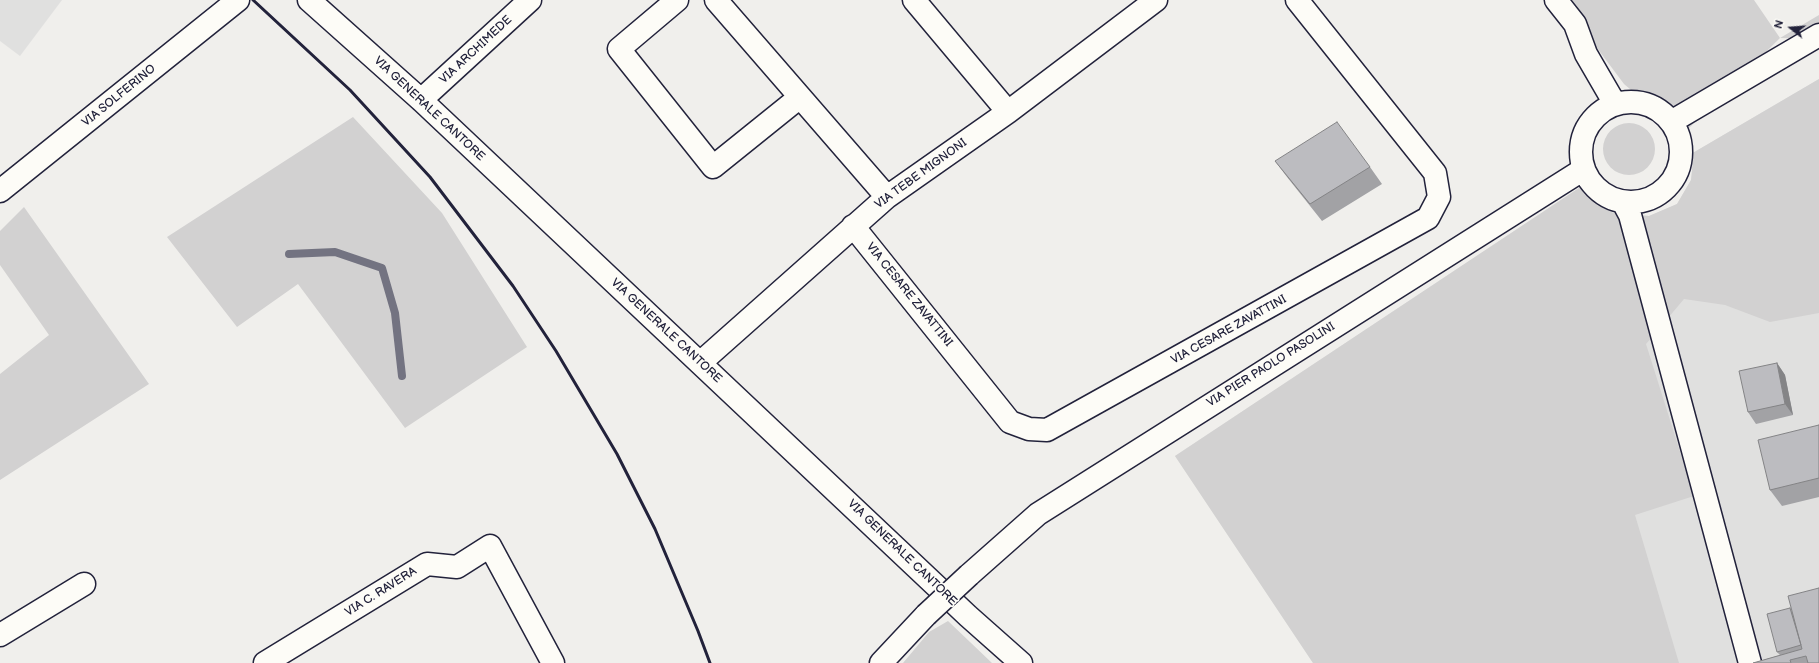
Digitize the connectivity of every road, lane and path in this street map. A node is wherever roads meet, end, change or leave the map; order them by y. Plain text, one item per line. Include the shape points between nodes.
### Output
1 (238, 0) edge
2 (309, 0) edge
3 (530, 0) edge
4 (677, 0) edge
5 (716, 0) edge
6 (914, 0) edge
7 (1156, 0) edge
8 (1297, 0) edge
9 (1556, 0) edge
10 (1819, 35) edge
11 (800, 97) junction
12 (421, 100) junction
13 (1615, 104) junction
14 (1008, 112) junction
15 (1671, 122) junction
16 (1584, 169) junction
17 (0, 191) edge
18 (887, 197) junction
19 (1623, 202) junction
20 (853, 226) junction
21 (700, 363) junction
22 (84, 584) dead end
23 (0, 635) edge
24 (265, 663) edge
25 (553, 663) edge
26 (881, 663) edge
27 (1020, 663) edge
28 (1750, 663) edge

1 - 17 street, VIA SOLFERINO
2 - 12 street, VIA GENERALE CANTORE
3 - 12 street, VIA ARCHIMEDE
4 - 11 street via 619,50 712,167
5 - 11 street
6 - 14 street
7 - 14 street, VIA TEBE MIGNONI
8 - 20 street, VIA CESARE ZAVATTINI via 1435,173 1439,198 1428,218 1047,430 1029,429 1010,422
9 - 13 street via 1575,24 1586,54
10 - 15 street
11 - 18 street
12 - 21 street, VIA GENERALE CANTORE
13 - 15 street via 1646,104 1660,111
13 - 16 street via 1601,112 1590,123 1583,138 1581,153
14 - 18 street, VIA TEBE MIGNONI
15 - 19 street via 1679,137 1681,154 1677,170 1669,185 1656,196 1640,201
16 - 19 street via 1599,191
16 - 26 street, VIA PIER PAOLO PASOLINI, bridge via 1038,514 926,615
18 - 20 street, VIA TEBE MIGNONI
19 - 28 street via 1630,215
20 - 21 street, VIA TEBE MIGNONI
21 - 27 street, VIA GENERALE CANTORE
22 - 23 street
24 - 25 street, VIA C. RAVERA via 427,564 457,567 490,546

